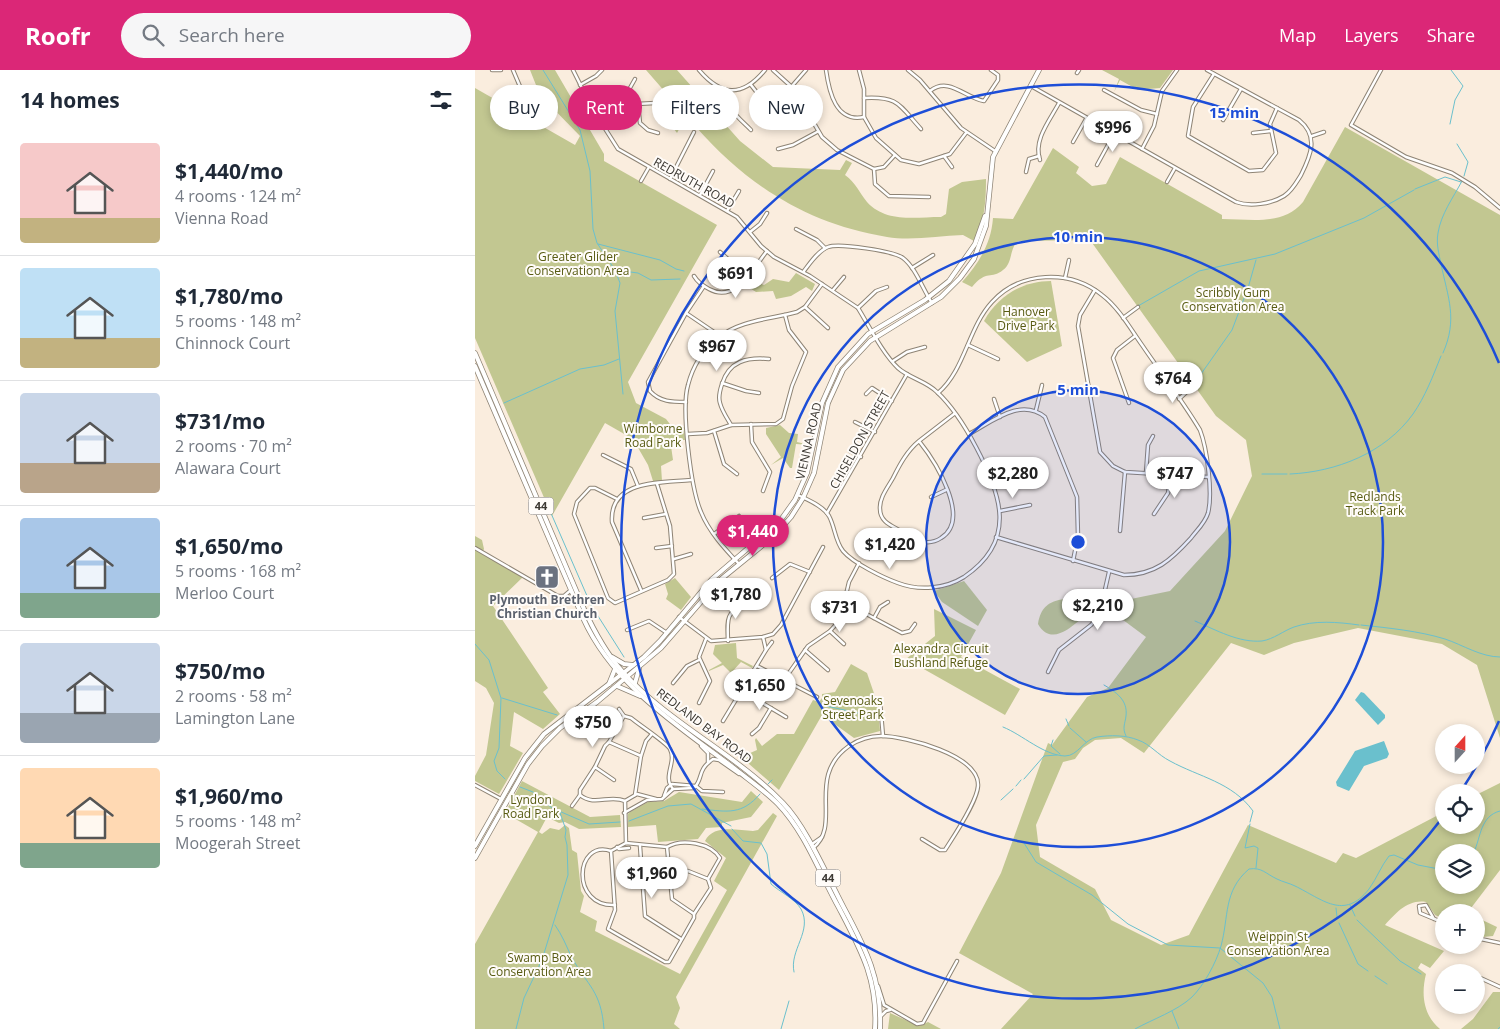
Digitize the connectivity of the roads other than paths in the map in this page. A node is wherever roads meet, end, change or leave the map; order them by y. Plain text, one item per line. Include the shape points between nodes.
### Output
1 (492, 70) edge
2 (501, 70) edge
3 (513, 70) edge
4 (573, 70) edge
5 (602, 70) edge
6 (699, 70) edge
7 (765, 70) edge
8 (773, 70) edge
9 (806, 70) edge
10 (826, 70) edge
11 (859, 70) edge
12 (909, 70) edge
13 (991, 70) edge
14 (1039, 70) edge
15 (1177, 70) edge
16 (1207, 70) edge
17 (1381, 70) edge
18 (1214, 74) junction
19 (635, 79) dead end
20 (519, 85) edge
21 (580, 85) joint
22 (632, 85) edge
23 (714, 85) edge
24 (751, 85) edge
25 (791, 85) edge
26 (793, 85) edge
27 (1031, 86) junction
28 (1241, 89) junction
29 (1105, 90) dead end
30 (929, 92) junction
31 (864, 98) junction
32 (1059, 103) junction
33 (1277, 108) junction
34 (1157, 114) junction
35 (739, 118) edge
36 (864, 118) junction
37 (1086, 119) junction
38 (1223, 120) dead end
39 (642, 125) edge
40 (749, 128) edge
41 (921, 129) dead end
42 (605, 130) edge
43 (1271, 131) junction
44 (695, 132) dead end
45 (817, 132) joint
46 (1324, 132) dead end
47 (658, 133) dead end
48 (966, 133) junction
49 (1114, 133) junction
50 (1253, 133) dead end
51 (1312, 136) junction
52 (1073, 142) dead end
53 (778, 149) dead end
54 (1142, 149) junction
55 (995, 151) junction
56 (895, 155) junction
57 (944, 156) junction
58 (1039, 156) junction
59 (1040, 160) dead end
60 (1097, 165) dead end
61 (649, 167) junction
62 (952, 167) dead end
63 (1175, 168) junction
64 (874, 169) junction
65 (713, 171) dead end
66 (1025, 172) dead end
67 (670, 179) junction
68 (641, 181) dead end
69 (1167, 182) dead end
70 (739, 191) dead end
71 (700, 195) junction
72 (929, 197) dead end
73 (988, 204) junction
74 (1500, 208) edge
75 (727, 211) junction
76 (767, 213) dead end
77 (796, 229) dead end
78 (750, 232) junction
79 (825, 248) junction
80 (767, 251) junction
81 (720, 252) dead end
82 (933, 255) dead end
83 (1069, 260) dead end
84 (911, 268) junction
85 (803, 272) junction
86 (694, 276) dead end
87 (747, 276) junction
88 (844, 277) dead end
89 (1065, 278) junction
90 (822, 284) junction
91 (704, 286) junction
92 (887, 287) dead end
93 (833, 290) junction
94 (1095, 290) junction
95 (929, 298) junction
96 (932, 303) junction
97 (805, 307) junction
98 (1138, 307) dead end
99 (858, 308) junction
100 (686, 314) junction
101 (785, 315) junction
102 (1123, 318) junction
103 (829, 328) dead end
104 (873, 331) junction
105 (720, 336) junction
106 (876, 336) junction
107 (1135, 336) junction
108 (968, 344) junction
109 (925, 347) dead end
110 (475, 353) edge
111 (476, 359) edge
112 (769, 359) dead end
113 (998, 359) dead end
114 (893, 361) junction
115 (475, 366) edge
116 (907, 374) junction
117 (722, 383) junction
118 (1042, 385) dead end
119 (1193, 386) dead end
120 (759, 392) dead end
121 (938, 393) junction
122 (866, 394) dead end
123 (1179, 399) junction
124 (994, 400) dead end
125 (892, 401) junction
126 (686, 402) junction
127 (1129, 403) dead end
128 (1035, 410) junction
129 (954, 414) junction
130 (1000, 417) junction
131 (855, 422) dead end
132 (731, 424) junction
133 (751, 424) junction
134 (714, 431) junction
135 (875, 432) junction
136 (688, 434) junction
137 (969, 434) junction
138 (1153, 436) dead end
139 (919, 441) junction
140 (850, 451) dead end
141 (603, 455) dead end
142 (861, 457) junction
143 (1015, 462) dead end
144 (1125, 472) junction
145 (1146, 473) junction
146 (737, 474) dead end
147 (990, 474) junction
148 (1171, 475) junction
149 (1208, 477) junction
150 (691, 480) junction
151 (657, 484) junction
152 (638, 486) junction
153 (946, 490) junction
154 (763, 491) dead end
155 (798, 495) junction
156 (931, 497) dead end
157 (803, 498) junction
158 (617, 499) junction
159 (1030, 505) dead end
160 (1000, 511) junction
161 (665, 514) junction
162 (827, 514) junction
163 (1154, 514) dead end
164 (739, 516) dead end
165 (644, 518) dead end
166 (1121, 531) dead end
167 (714, 534) junction
168 (996, 537) junction
169 (672, 546) junction
170 (823, 546) dead end
171 (475, 548) edge
172 (656, 548) dead end
173 (691, 554) dead end
174 (674, 560) junction
175 (735, 560) junction
176 (1073, 561) junction
177 (859, 563) junction
178 (739, 564) junction
179 (810, 572) junction
180 (1109, 572) junction
181 (772, 578) dead end
182 (641, 590) junction
183 (573, 593) junction
184 (558, 596) junction
185 (745, 599) dead end
186 (888, 602) dead end
187 (845, 606) junction
188 (679, 617) junction
189 (874, 618) junction
190 (685, 622) junction
191 (915, 624) dead end
192 (627, 630) dead end
193 (830, 631) junction
194 (667, 633) junction
195 (672, 637) junction
196 (763, 637) junction
197 (706, 638) junction
198 (728, 641) junction
199 (772, 642) dead end
200 (845, 644) dead end
201 (766, 650) junction
202 (805, 650) junction
203 (610, 656) junction
204 (699, 660) junction
205 (634, 664) junction
206 (757, 666) junction
207 (640, 667) junction
208 (615, 670) junction
209 (828, 670) dead end
210 (1048, 672) dead end
211 (624, 676) junction
212 (784, 680) junction
213 (673, 683) dead end
214 (635, 684) junction
215 (608, 686) junction
216 (616, 686) junction
217 (742, 691) junction
218 (642, 697) junction
219 (817, 697) dead end
220 (880, 701) dead end
221 (699, 703) dead end
222 (771, 708) junction
223 (619, 709) dead end
224 (624, 716) junction
225 (786, 717) dead end
226 (723, 721) dead end
227 (682, 728) junction
228 (652, 734) junction
229 (752, 734) dead end
230 (883, 736) junction
231 (609, 742) junction
232 (641, 756) junction
233 (707, 763) junction
234 (595, 767) junction
235 (743, 776) junction
236 (614, 780) dead end
237 (475, 785) edge
238 (670, 785) junction
239 (696, 786) junction
240 (673, 790) junction
241 (637, 791) junction
242 (723, 792) dead end
243 (639, 794) junction
244 (580, 795) junction
245 (635, 795) junction
246 (663, 798) junction
247 (658, 799) junction
248 (501, 800) junction
249 (625, 801) junction
250 (507, 802) junction
251 (571, 806) dead end
252 (623, 807) junction
253 (628, 809) junction
254 (624, 813) junction
255 (922, 839) dead end
256 (626, 844) junction
257 (475, 846) edge
258 (617, 846) junction
259 (640, 846) junction
260 (667, 847) junction
261 (629, 848) dead end
262 (810, 848) junction
263 (611, 851) junction
264 (475, 858) edge
265 (671, 873) junction
266 (708, 879) junction
267 (615, 905) junction
268 (694, 914) junction
269 (1434, 919) joint
270 (681, 939) junction
271 (1485, 940) edge
272 (1500, 943) edge
273 (957, 961) dead end
274 (1485, 980) edge
275 (878, 986) junction
276 (1500, 987) edge
277 (892, 1010) junction
278 (881, 1017) junction
279 (875, 1029) edge
280 (880, 1029) edge

1 - 2 street
3 - 20 street
4 - 21 street, REDRUTH ROAD
5 - 21 street
6 - 23 street
7 - 24 street
8 - 25 street
9 - 26 street
10 - 36 street via 833,99 844,115 852,119
11 - 31 street
12 - 30 street
13 - 30 street via 998,80 984,101 958,89 941,86
14 - 27 main road, VIENNA ROAD
15 - 34 street via 1162,92
16 - 18 street
17 - 74 street via 1351,125 1406,157 1452,172
18 - 28 street
18 - 43 street via 1193,107 1188,130 1190,138 1255,172 1269,165 1276,153
19 - 22 street
27 - 32 street
27 - 55 main road, VIENNA ROAD
28 - 33 street
28 - 38 street
29 - 34 street via 1141,110
30 - 48 street
31 - 36 street
31 - 41 street via 890,98
32 - 37 street
32 - 58 street via 1041,136
33 - 43 street via 1271,119
33 - 51 street via 1302,123
34 - 54 street
35 - 40 street
36 - 56 street via 876,138
37 - 49 street
37 - 52 street
39 - 47 street
42 - 61 street, REDRUTH ROAD via 618,149
43 - 50 street
44 - 67 street
45 - 53 street
45 - 64 street via 837,150
46 - 51 street
48 - 55 street
48 - 57 street via 955,149
49 - 54 street
49 - 60 street
51 - 63 street via 1310,156 1297,182 1288,193 1275,200 1251,205 1240,203
54 - 63 street
55 - 73 main road, VIENNA ROAD via 990,169
56 - 57 street via 910,164
56 - 64 street via 884,167
57 - 62 street
58 - 59 street
58 - 66 street via 1029,159
61 - 67 street, REDRUTH ROAD
61 - 68 street
63 - 69 street
64 - 72 street via 875,184 889,196
65 - 71 street
67 - 71 street, REDRUTH ROAD
70 - 75 street
71 - 75 street, REDRUTH ROAD
73 - 95 main road, VIENNA ROAD via 978,239 964,263
73 - 96 main road, VIENNA ROAD via 985,232 974,259 954,285
75 - 78 street, REDRUTH ROAD via 741,220
76 - 78 street
77 - 79 street
78 - 80 street, REDRUTH ROAD
79 - 84 street via 839,245 891,253 903,258
79 - 85 street
80 - 85 street, REDRUTH ROAD
80 - 87 street
81 - 87 street
82 - 84 street
83 - 89 street
84 - 95 street
85 - 90 street, REDRUTH ROAD
86 - 91 street
87 - 91 street via 739,287 729,292 715,292
88 - 93 street
89 - 94 street
89 - 108 street via 1026,280 1003,292 985,310
90 - 93 street, REDRUTH ROAD
90 - 97 street
91 - 100 street
92 - 99 street via 876,291
93 - 99 street, REDRUTH ROAD
94 - 102 street
94 - 144 street via 1080,315 1079,338 1097,444 1105,459
95 - 96 street
95 - 104 main road, VIENNA ROAD
96 - 106 main road, VIENNA ROAD
97 - 101 street
97 - 103 street
98 - 102 street
99 - 104 street, REDRUTH ROAD
100 - 105 street
100 - 126 street via 648,384 652,393 661,399
101 - 105 street via 744,325
101 - 133 street via 789,330 804,347 805,357 792,386 783,419 776,424
102 - 107 street
104 - 106 street, REDRUTH ROAD
104 - 155 main road, VIENNA ROAD via 845,358 829,383 807,473
105 - 126 street via 696,363 687,387
106 - 114 street, REDRUTH ROAD
106 - 157 main road, VIENNA ROAD via 849,362 835,384 814,473
107 - 123 street
107 - 127 street via 1117,350 1113,358
108 - 113 street
108 - 121 street via 952,377
109 - 114 street via 907,352
110 - 111 main road, REDLAND BAY ROAD / 44
111 - 183 main road, REDLAND BAY ROAD / 44
112 - 117 street via 748,358 736,363
114 - 116 street, REDRUTH ROAD
115 - 183 main road, REDLAND BAY ROAD / 44
116 - 121 street, REDRUTH ROAD
116 - 125 street, CHISELDON STREET
117 - 120 street
117 - 132 street via 719,402
118 - 128 street
119 - 123 street
121 - 129 street
122 - 125 street via 873,388
123 - 149 street via 1204,441
124 - 130 street
125 - 135 street, CHISELDON STREET
126 - 136 street
128 - 130 street via 1019,408
128 - 176 street via 1049,422 1055,446 1077,497 1078,536
129 - 137 street
129 - 139 street
130 - 137 street
131 - 135 street
132 - 133 street
132 - 134 street
133 - 154 street via 752,442 771,472
134 - 136 street
134 - 146 street via 724,464
135 - 142 street, CHISELDON STREET
136 - 150 street
137 - 147 street
138 - 145 street via 1148,445
139 - 153 street via 936,464
139 - 153 street via 903,459 882,497 879,507 882,518 916,540 936,541 953,524 953,508
140 - 142 street
141 - 152 street via 631,469
142 - 162 street, CHISELDON STREET
143 - 147 street
144 - 145 street
144 - 166 street
145 - 148 street
147 - 160 street
148 - 149 street
148 - 163 street via 1168,493
149 - 180 street via 1209,507 1205,520 1171,560 1143,574
150 - 151 street
150 - 167 street via 701,514
151 - 152 street
151 - 161 street
152 - 158 street via 629,488
153 - 156 street
155 - 157 street
155 - 175 main road, VIENNA ROAD via 775,525
157 - 162 street
157 - 178 main road, VIENNA ROAD via 782,528
158 - 182 street via 612,522
158 - 182 street via 590,488 577,502 575,521 609,601 615,602
159 - 160 street
160 - 168 street
161 - 165 street
161 - 169 street
162 - 177 street via 839,545
164 - 167 street
167 - 175 street
168 - 176 street
168 - 177 street via 991,549 975,568 941,586 907,586
169 - 172 street
169 - 174 street
170 - 179 street
171 - 184 street
173 - 174 street
174 - 182 street via 672,577
175 - 178 street
175 - 188 main road, VIENNA ROAD via 707,584
176 - 180 street
177 - 187 street via 849,582
178 - 190 main road, VIENNA ROAD via 713,587
179 - 181 street via 790,564
179 - 196 street via 777,630
180 - 210 street via 1099,616 1059,650
183 - 184 street
183 - 184 street via 565,599
183 - 203 main road, REDLAND BAY ROAD / 44
183 - 208 main road, REDLAND BAY ROAD / 44 via 589,632
185 - 198 street via 727,618
186 - 189 street
187 - 189 street
187 - 193 street via 840,620
188 - 190 street
188 - 194 main road, VIENNA ROAD
189 - 191 street via 902,633 910,631
190 - 195 main road, VIENNA ROAD
190 - 197 street
192 - 194 street via 649,621
193 - 200 street
193 - 202 street
194 - 195 street
194 - 205 main road, VIENNA ROAD
195 - 207 main road, VIENNA ROAD
196 - 198 street
196 - 201 street
197 - 198 street via 715,642
197 - 204 street
199 - 201 street
201 - 206 street
202 - 209 street
202 - 212 street
203 - 205 main road via 624,664
203 - 211 main road, REDLAND BAY ROAD / 44
204 - 213 street via 687,666
204 - 221 street via 710,681
205 - 211 main road, VIENNA ROAD
206 - 212 street
206 - 217 street
207 - 211 main road, VIENNA ROAD
207 - 214 main road
208 - 211 main road, REDLAND BAY ROAD / 44
208 - 215 main road
211 - 214 main road, REDLAND BAY ROAD / 44
211 - 215 main road
211 - 216 main road
211 - 218 main road, REDLAND BAY ROAD / 44
212 - 219 street
214 - 262 main road, REDLAND BAY ROAD / 44 via 772,792 793,815
215 - 248 main road via 544,734 525,758
216 - 218 main road
216 - 250 main road via 546,741
217 - 222 street
217 - 226 street
218 - 227 main road, REDLAND BAY ROAD / 44
220 - 230 street
222 - 225 street
222 - 229 street
223 - 224 street
224 - 228 street
224 - 231 street
227 - 233 street via 707,751
227 - 235 main road, REDLAND BAY ROAD / 44
228 - 232 street
228 - 238 street via 671,751
230 - 255 street via 947,752 969,766 976,775 978,787 975,798 943,851
230 - 262 street via 853,743 833,762 825,787 823,836
231 - 232 street
231 - 234 street
232 - 241 street
233 - 235 street via 717,759
233 - 239 street
234 - 236 street
234 - 244 street
235 - 262 main road, REDLAND BAY ROAD / 44 via 778,804
237 - 248 street
238 - 239 street
238 - 240 street
238 - 246 street
239 - 240 street
239 - 242 street via 701,791
240 - 246 street
241 - 243 street
241 - 245 street
243 - 245 street
243 - 247 street
244 - 249 street via 591,801
244 - 251 street
245 - 249 street
246 - 247 street
247 - 253 street via 647,800
248 - 250 main road
248 - 257 main road
249 - 252 street
250 - 264 main road
252 - 253 street
252 - 254 street
253 - 254 street
254 - 256 street
256 - 258 street
256 - 259 street
258 - 261 street via 619,849
258 - 263 street
259 - 260 street
259 - 270 street via 645,916
260 - 265 street
260 - 266 street via 696,843 720,856
262 - 275 main road, REDLAND BAY ROAD / 44 via 868,955
262 - 279 main road, REDLAND BAY ROAD / 44 via 868,967 875,998
263 - 267 street
263 - 267 street via 595,850 589,855 583,869 584,889 589,896 607,905
265 - 266 street via 689,871
265 - 268 street via 673,899
266 - 268 street via 711,888
267 - 270 street via 609,930 665,962 671,960
268 - 270 street via 695,918
269 - 269 street via 1420,913 1419,906 1425,905
271 - 272 street
273 - 277 street via 923,1023 917,1024
274 - 276 street
275 - 277 street via 884,1005
275 - 278 main road, REDLAND BAY ROAD / 44
277 - 278 street
278 - 280 main road, REDLAND BAY ROAD / 44

